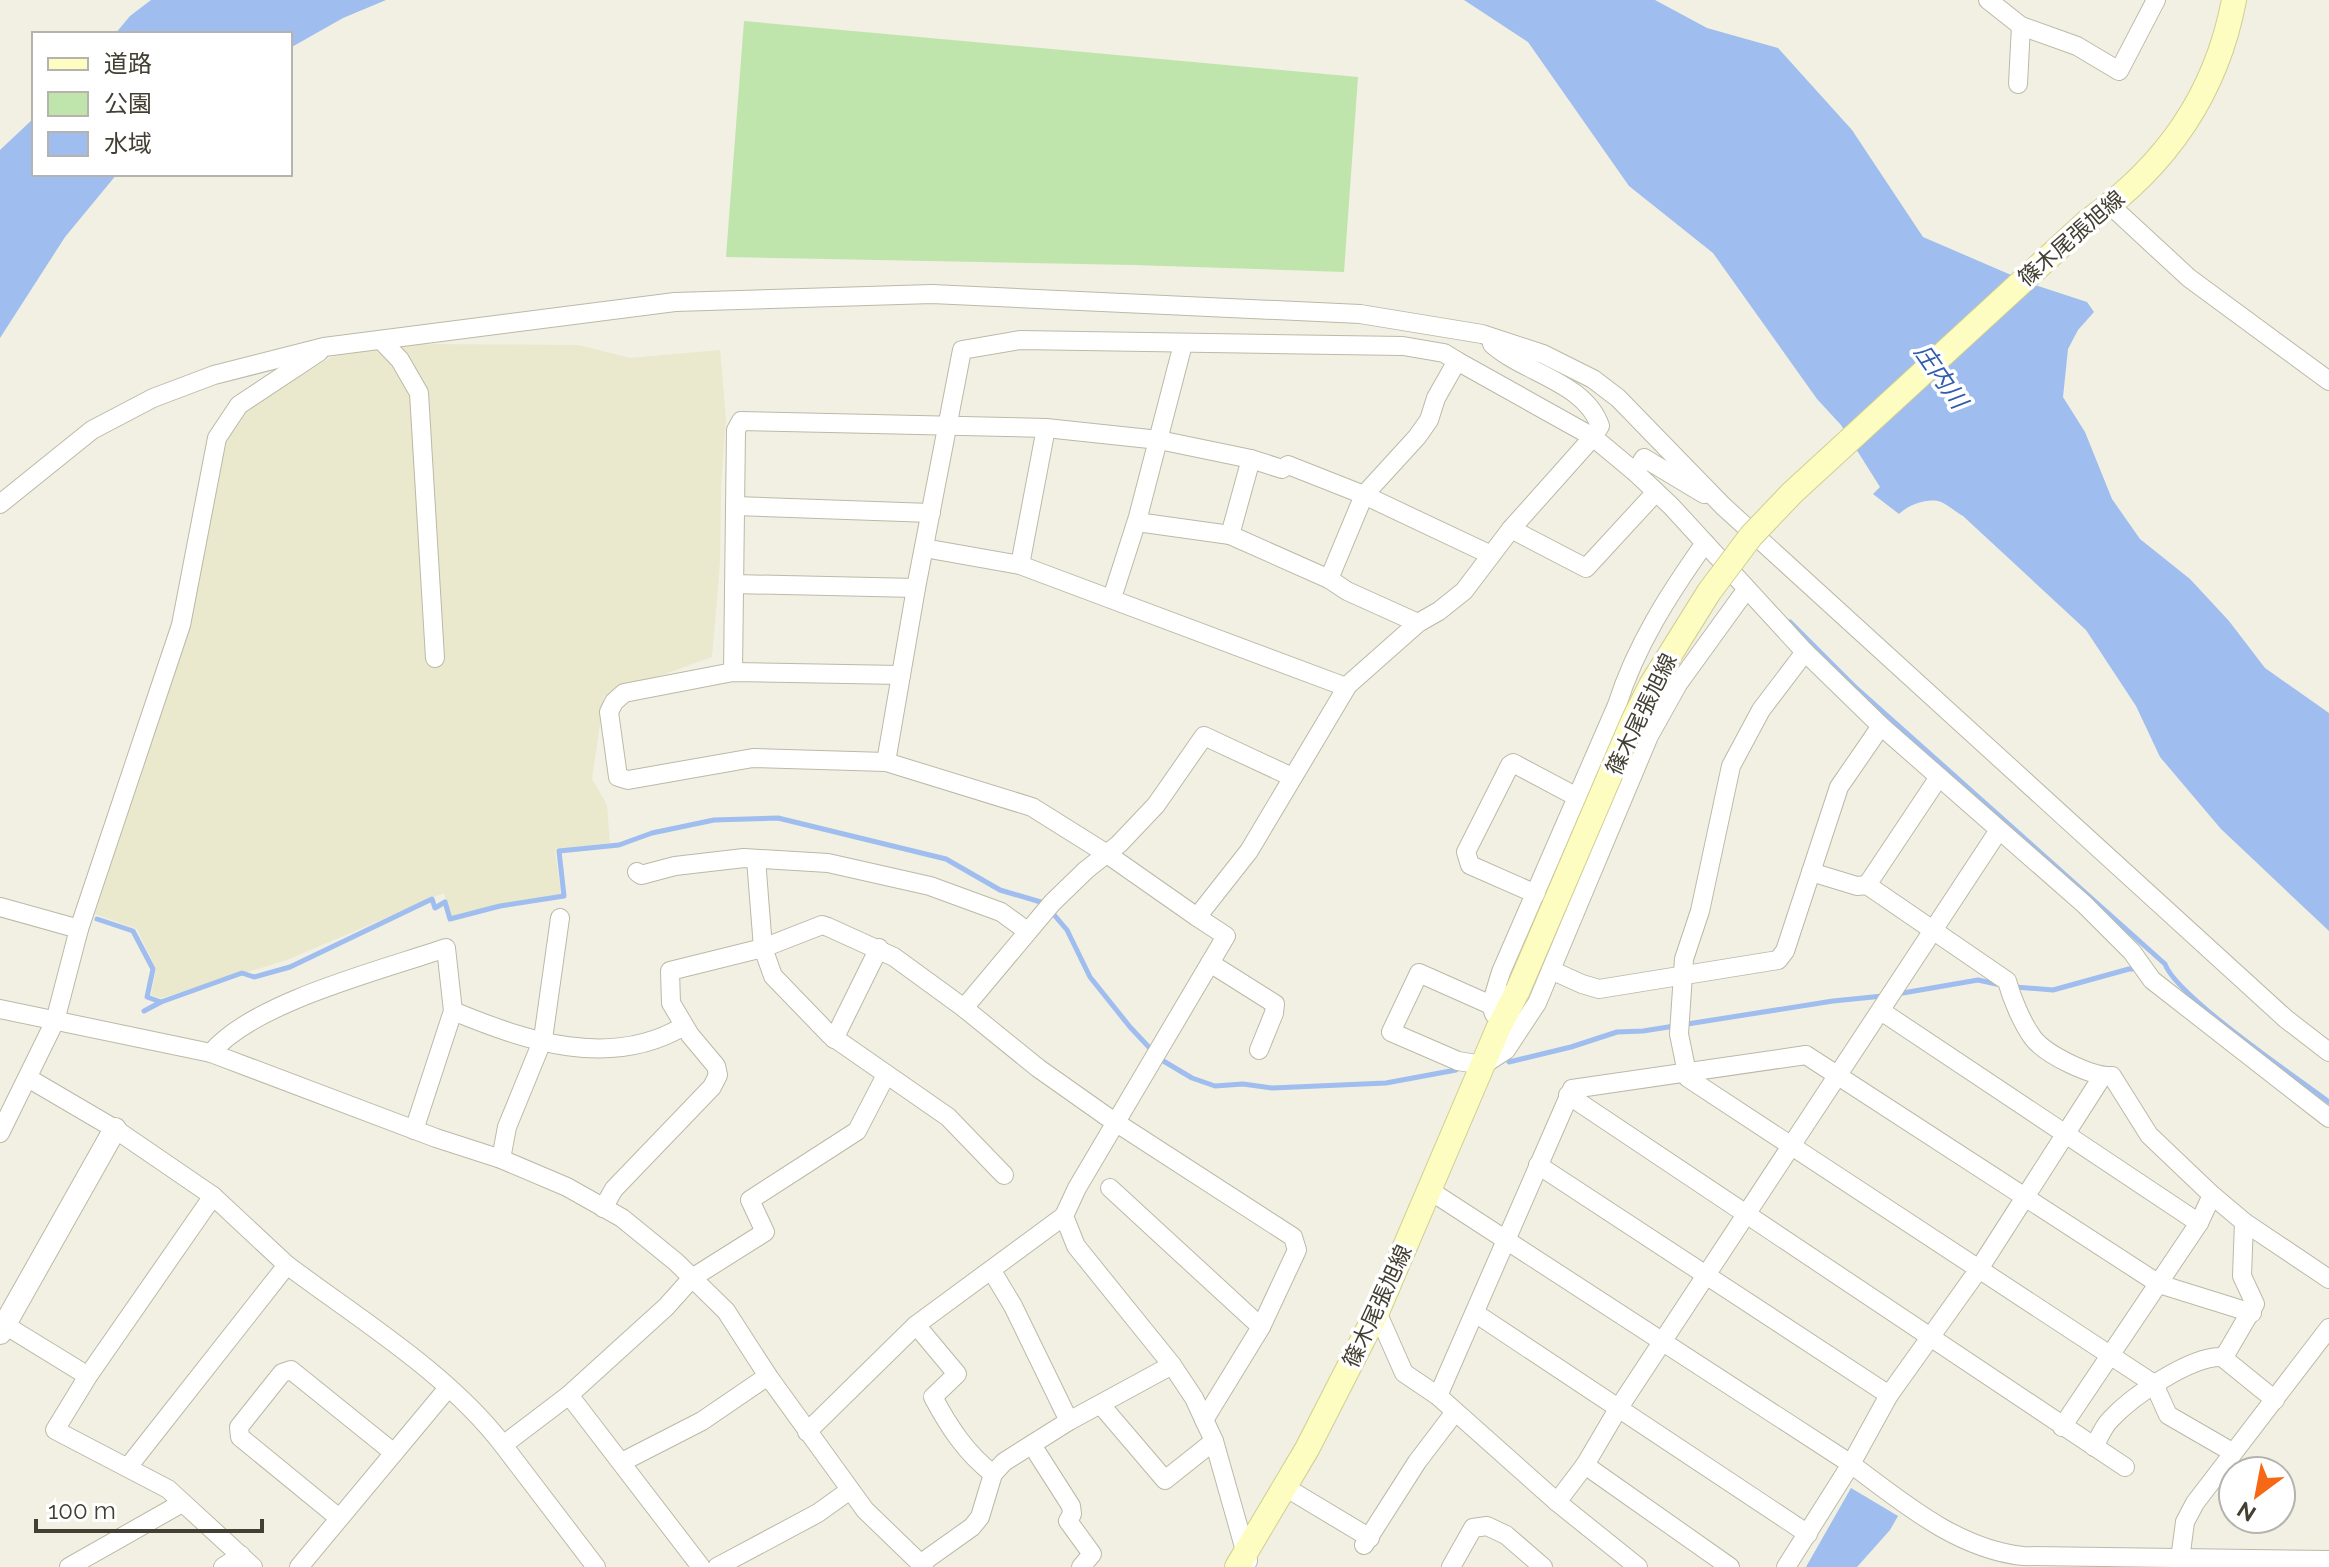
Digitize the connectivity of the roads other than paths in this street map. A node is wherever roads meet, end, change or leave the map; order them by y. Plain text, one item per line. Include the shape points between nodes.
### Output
1 (1988, 0) edge
2 (2156, 0) edge
3 (2234, 0) edge
4 (2021, 26) junction
5 (2018, 84) dead end
6 (2110, 205) junction
7 (1482, 334) junction
8 (381, 340) junction
9 (1183, 344) junction
10 (324, 347) junction
11 (1457, 361) junction
12 (2329, 381) edge
13 (947, 425) junction
14 (1046, 428) junction
15 (1593, 437) junction
16 (1159, 440) junction
17 (1251, 459) junction
18 (1635, 472) junction
19 (1656, 492) junction
20 (1364, 495) junction
21 (0, 504) edge
22 (735, 506) junction
23 (1723, 506) junction
24 (931, 513) junction
25 (1137, 522) junction
26 (1511, 529) junction
27 (1230, 535) junction
28 (1705, 543) junction
29 (924, 548) junction
30 (1491, 555) junction
31 (1020, 565) junction
32 (1329, 579) junction
33 (734, 584) junction
34 (916, 588) junction
35 (1746, 590) junction
36 (1112, 598) junction
37 (1418, 623) junction
38 (1805, 652) junction
39 (435, 658) dead end
40 (733, 672) junction
41 (901, 675) junction
42 (1346, 687) junction
43 (1881, 726) junction
44 (886, 762) junction
45 (1292, 777) junction
46 (1939, 777) junction
47 (1577, 797) junction
48 (1999, 830) junction
49 (1107, 854) junction
50 (756, 859) junction
51 (637, 872) dead end
52 (1811, 872) junction
53 (1867, 885) junction
54 (1536, 894) junction
55 (0, 907) edge
56 (1197, 917) junction
57 (560, 918) dead end
58 (79, 929) junction
59 (1027, 931) junction
60 (1932, 932) junction
61 (763, 948) junction
62 (879, 948) junction
63 (1210, 963) junction
64 (1551, 970) junction
65 (1683, 974) junction
66 (1888, 1000) junction
67 (1491, 1005) junction
68 (964, 1008) junction
69 (0, 1009) edge
70 (453, 1011) junction
71 (55, 1021) junction
72 (684, 1026) junction
73 (1498, 1029) junction
74 (834, 1039) junction
75 (542, 1041) junction
76 (1259, 1050) dead end
77 (2329, 1052) edge
78 (211, 1053) junction
79 (1483, 1065) junction
80 (1685, 1071) junction
81 (886, 1075) junction
82 (1839, 1075) junction
83 (2102, 1077) junction
84 (28, 1078) junction
85 (1568, 1095) junction
86 (2329, 1118) edge
87 (1115, 1122) junction
88 (115, 1129) junction
89 (414, 1130) junction
90 (0, 1133) edge
91 (2067, 1133) junction
92 (1791, 1147) junction
93 (501, 1159) junction
94 (1538, 1165) junction
95 (1004, 1175) dead end
96 (1110, 1188) dead end
97 (1429, 1190) junction
98 (2212, 1195) junction
99 (213, 1196) junction
100 (2025, 1197) junction
101 (603, 1208) junction
102 (1064, 1216) junction
103 (1746, 1216) junction
104 (2244, 1222) junction
105 (2199, 1223) junction
106 (1506, 1238) junction
107 (287, 1265) junction
108 (1979, 1269) junction
109 (992, 1271) junction
110 (1706, 1276) junction
111 (692, 1278) junction
112 (2329, 1279) edge
113 (2159, 1284) junction
114 (1377, 1312) junction
115 (1475, 1313) junction
116 (2252, 1313) junction
117 (916, 1325) junction
118 (2, 1327) edge
119 (1261, 1327) junction
120 (2329, 1328) edge
121 (1933, 1337) junction
122 (1662, 1343) junction
123 (2111, 1357) junction
124 (2222, 1357) junction
125 (1172, 1365) junction
126 (88, 1376) junction
127 (768, 1376) junction
128 (2155, 1386) junction
129 (448, 1388) junction
130 (569, 1395) junction
131 (1889, 1395) junction
132 (1438, 1396) junction
133 (2275, 1400) junction
134 (1101, 1405) junction
135 (1618, 1409) junction
136 (1455, 1412) junction
137 (1204, 1420) junction
138 (1069, 1421) junction
139 (2062, 1427) junction
140 (807, 1432) junction
141 (1214, 1441) junction
142 (503, 1445) junction
143 (1032, 1445) junction
144 (2094, 1447) junction
145 (2232, 1452) junction
146 (394, 1453) junction
147 (622, 1462) junction
148 (1851, 1464) junction
149 (1585, 1465) junction
150 (128, 1467) junction
151 (2125, 1467) dead end
152 (993, 1474) junction
153 (1285, 1487) junction
154 (850, 1490) junction
155 (1557, 1502) junction
156 (182, 1503) junction
157 (339, 1518) junction
158 (1808, 1534) junction
159 (2329, 1560) edge
160 (247, 1561) edge
161 (2180, 1562) edge
162 (1244, 1563) edge
163 (2284, 1563) edge
164 (922, 1566) edge
165 (69, 1567) edge
166 (223, 1567) edge
167 (299, 1567) edge
168 (596, 1567) edge
169 (701, 1567) edge
170 (717, 1567) edge
171 (1081, 1567) edge
172 (1451, 1567) edge
173 (1543, 1567) edge
174 (1638, 1567) edge
175 (1730, 1567) edge
176 (1786, 1567) edge

1 - 4 street
2 - 4 street via 2119,71 2077,46
3 - 6 main road, 篠木尾張旭線 via 2220,54 2198,104 2173,143
4 - 5 street
6 - 12 street via 2189,278
6 - 73 main road, 篠木尾張旭線, bridge via 1792,493 1709,592 1634,719
7 - 8 street via 1360,314 932,294 675,302
7 - 15 street via 1595,410 1600,426
7 - 23 street via 1543,354 1593,379
8 - 10 street
8 - 39 street via 419,393
9 - 11 street via 1403,346 1444,353
9 - 13 street via 1020,340 962,350
9 - 16 street
10 - 21 street via 214,375 153,398 92,430
10 - 58 street via 239,405 217,438 181,625
11 - 15 street
11 - 20 street via 1429,420
13 - 14 street
13 - 22 street via 741,421 736,430
13 - 24 street
14 - 16 street
14 - 31 street
15 - 18 street
15 - 26 street
16 - 17 street
16 - 25 street
17 - 20 street via 1282,469 1288,465
17 - 27 street
18 - 19 street
18 - 23 street via 1644,458
19 - 26 street via 1586,568
19 - 28 street
20 - 30 street
20 - 32 street
22 - 24 street
22 - 33 street
23 - 77 street via 2286,1019
24 - 29 street
25 - 27 street
25 - 36 street
26 - 30 street
27 - 32 street
28 - 35 street
28 - 47 street via 1668,594 1629,667
29 - 31 street
29 - 34 street
30 - 37 street via 1464,591
31 - 36 street
32 - 37 street
33 - 34 street
33 - 40 street
34 - 41 street
35 - 38 street
35 - 64 street via 1678,684 1649,736
36 - 42 street
37 - 42 street
38 - 43 street
38 - 65 street via 1761,710 1731,766
40 - 41 street
40 - 44 street via 624,693 614,702 609,712 618,777 628,780 753,758
41 - 44 street
42 - 45 street
43 - 46 street
43 - 52 street via 1839,787
44 - 49 street via 1032,807
45 - 49 street via 1204,736 1156,805
45 - 56 street via 1249,851
46 - 48 street
46 - 53 street
47 - 54 street
47 - 54 street via 1513,763 1466,852 1470,865
48 - 60 street
48 - 86 street via 2094,914 2152,980
49 - 56 street
49 - 59 street
50 - 51 street
50 - 59 street via 828,863 930,886 1001,912
50 - 61 street
52 - 53 street
52 - 65 street via 1778,960
53 - 60 street
54 - 67 street
55 - 58 street
56 - 63 street via 1226,936
57 - 75 street
58 - 71 street
59 - 68 street
60 - 66 street
60 - 83 street via 2009,986 2034,1040
61 - 62 street via 822,925
61 - 72 street via 670,971 671,1003
61 - 74 street via 773,976
62 - 68 street
62 - 74 street
63 - 76 street via 1275,1004
63 - 87 street
64 - 65 street via 1599,989
64 - 79 street via 1506,1050
65 - 80 street via 1679,1025
66 - 82 street
66 - 91 street
67 - 73 street
67 - 79 street via 1419,973 1391,1032 1458,1061
68 - 87 street
69 - 71 street
70 - 75 street
70 - 78 street via 446,948 275,1007 219,1042
70 - 89 street
71 - 78 street
71 - 84 street
72 - 75 street via 618,1050
72 - 101 street via 718,1075 614,1189
73 - 79 main road, 篠木尾張旭線
74 - 81 street
75 - 93 street via 507,1127
78 - 89 street
79 - 97 main road, 篠木尾張旭線
80 - 82 street via 1806,1055
80 - 85 street via 1572,1089
80 - 92 street
81 - 95 street via 948,1117
81 - 111 street via 857,1131 750,1200 765,1232
82 - 92 street
82 - 100 street
83 - 91 street
83 - 98 street via 2112,1076 2149,1135
84 - 88 street
84 - 90 street
85 - 94 street
85 - 103 street
87 - 102 street
87 - 119 street via 1293,1237 1297,1250
88 - 99 street
88 - 118 street
89 - 93 street
91 - 100 street
91 - 105 street
92 - 103 street
92 - 108 street
93 - 101 street
94 - 106 street
94 - 110 street
96 - 119 street
97 - 106 street
97 - 114 main road, 篠木尾張旭線
98 - 104 street
98 - 105 street
99 - 107 street
99 - 126 street
100 - 108 street
100 - 113 street
101 - 111 street
102 - 109 street
102 - 125 street via 1076,1246
103 - 110 street
103 - 121 street
104 - 112 street
104 - 116 street via 2242,1276 2255,1304
105 - 113 street
106 - 115 street
106 - 122 street
107 - 129 street
107 - 150 street
108 - 121 street
108 - 123 street
109 - 117 street
109 - 138 street
110 - 122 street
110 - 131 street
111 - 127 street via 726,1311
111 - 130 street
113 - 116 street
113 - 123 street
114 - 132 street via 1404,1373
114 - 153 main road, 篠木尾張旭線
115 - 132 street
115 - 135 street
116 - 124 street
117 - 140 street
117 - 152 street via 957,1374 933,1397 974,1460
118 - 126 street
119 - 137 street
120 - 133 street
121 - 131 street
121 - 139 street
122 - 135 street
122 - 148 street
123 - 128 street
123 - 139 street
124 - 128 street via 2181,1367
124 - 133 street
125 - 134 street
125 - 137 street
126 - 150 street via 55,1430
127 - 140 street
127 - 147 street via 702,1421
128 - 144 street via 2110,1419
128 - 145 street via 2168,1415
129 - 142 street
129 - 146 street
130 - 142 street
130 - 147 street
131 - 148 street
132 - 136 street
133 - 145 street
134 - 138 street
134 - 141 street via 1165,1480
135 - 149 street
135 - 158 street
136 - 153 street via 1367,1542
136 - 155 street
137 - 141 street
138 - 143 street
139 - 144 street
140 - 154 street
141 - 162 street
142 - 168 street
143 - 152 street
143 - 171 street via 1071,1506 1068,1521 1092,1554
144 - 151 street
145 - 161 street via 2185,1522
146 - 157 street
146 - 157 street via 291,1370 282,1373 239,1427 240,1437
147 - 169 street
148 - 158 street
148 - 161 street via 1916,1512 1996,1553
149 - 155 street
149 - 175 street
150 - 156 street
152 - 164 street via 980,1517
153 - 162 main road, 篠木尾張旭線
154 - 164 street
154 - 170 street
155 - 174 street
156 - 160 street
156 - 165 street
157 - 167 street
158 - 176 street
159 - 163 street
160 - 166 street
161 - 163 street
172 - 173 street via 1473,1528 1487,1526

